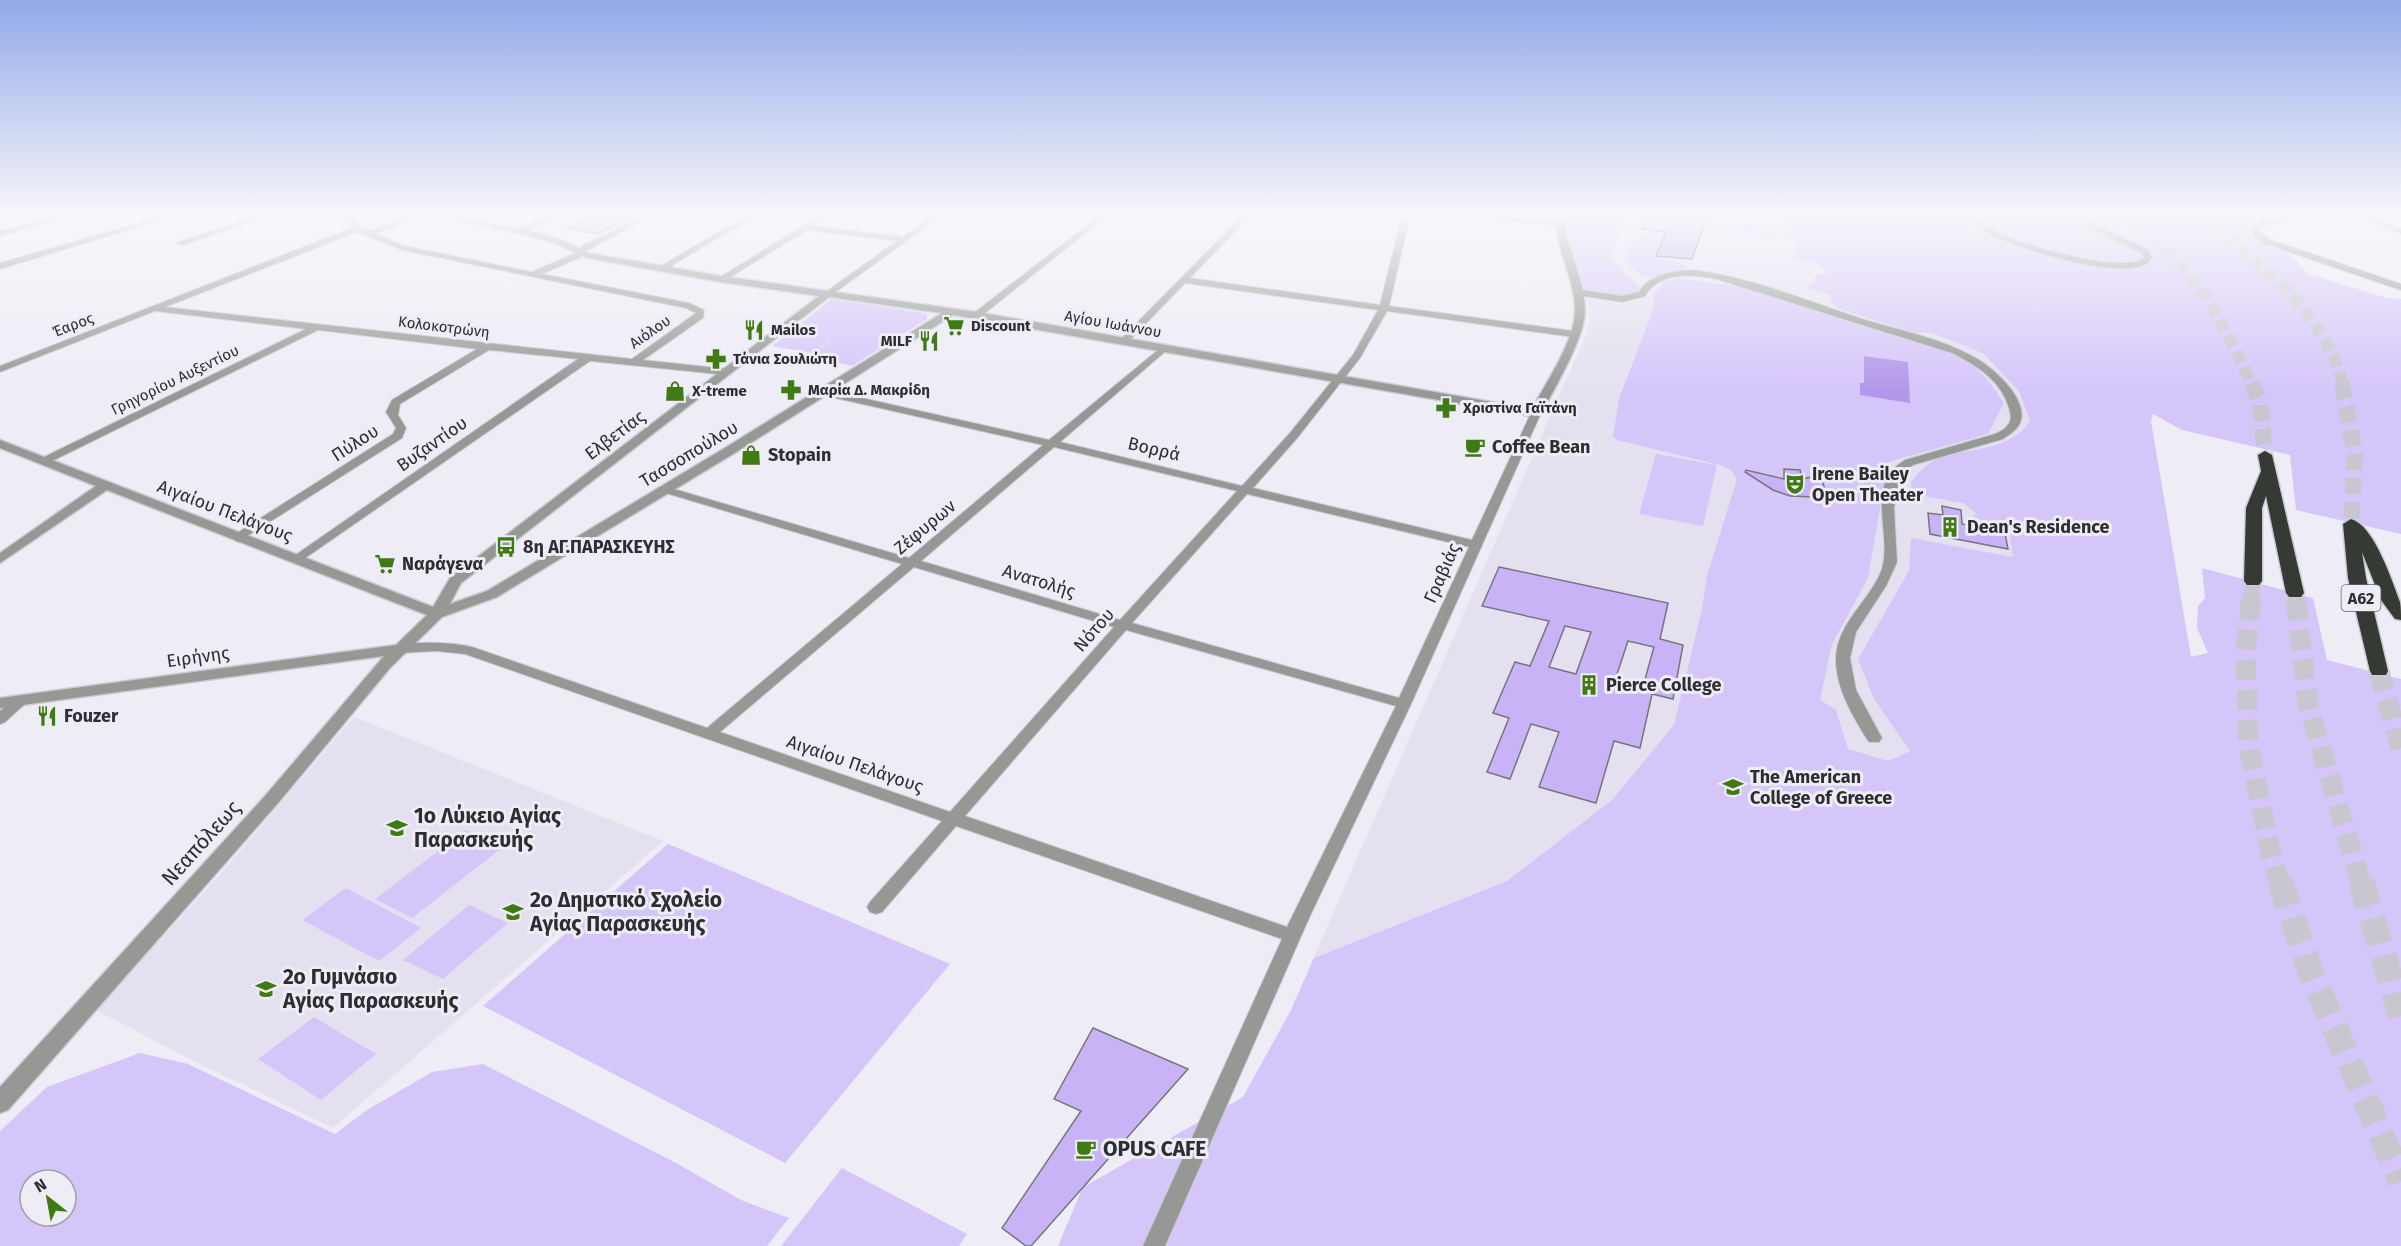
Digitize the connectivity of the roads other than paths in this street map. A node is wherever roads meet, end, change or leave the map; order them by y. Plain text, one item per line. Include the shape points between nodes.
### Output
1 (242, 274) edge
2 (528, 274) edge
3 (698, 274) edge
4 (729, 274) edge
5 (854, 274) edge
6 (1029, 274) edge
7 (1188, 274) edge
8 (1392, 274) edge
9 (1573, 274) edge
10 (1679, 274) edge
11 (1699, 274) edge
12 (2363, 274) edge
13 (532, 275) joint
14 (721, 279) junction
15 (1182, 280) junction
16 (2401, 287) edge
17 (1577, 292) junction
18 (827, 294) junction
19 (1384, 308) junction
20 (156, 309) junction
21 (952, 311) junction
22 (977, 315) junction
23 (319, 327) junction
24 (1573, 334) junction
25 (1124, 341) junction
26 (487, 347) junction
27 (1164, 348) junction
28 (587, 358) junction
29 (633, 363) junction
30 (0, 369) edge
31 (728, 372) junction
32 (1340, 378) junction
33 (822, 392) junction
34 (1536, 413) junction
35 (0, 444) edge
36 (1053, 444) junction
37 (2265, 455) tunnel mouth
38 (44, 461) junction
39 (2267, 472) junction
40 (106, 485) junction
41 (663, 489) junction
42 (1246, 489) junction
43 (238, 538) junction
44 (1476, 545) junction
45 (0, 559) edge
46 (298, 560) junction
47 (912, 561) junction
48 (2253, 581) tunnel mouth
49 (2295, 593) tunnel mouth
50 (437, 614) junction
51 (2401, 615) edge
52 (1123, 625) junction
53 (401, 649) junction
54 (2379, 671) tunnel mouth
55 (20, 700) junction
56 (0, 703) edge
57 (1404, 704) junction
58 (0, 719) edge
59 (709, 734) junction
60 (1874, 738) dead end
61 (954, 819) junction
62 (876, 907) dead end
63 (1292, 936) junction
64 (0, 1103) edge
65 (1155, 1246) edge

1 - 20 street, Έαρος
2 - 13 street, Αιόλου
3 - 14 street, Αγίου Ιωάννου
4 - 14 street
5 - 18 street
6 - 22 street
7 - 15 street
8 - 19 street, Νότου
9 - 17 street, Γραβιάς
10 - 17 street via 1647,285 1642,294 1629,298
11 - 60 street via 1800,301 1971,360 1997,379 2016,415 2011,430 1992,440 1938,452 1903,466 1892,480 1887,522 1891,561 1848,633 1843,655 1848,689
12 - 16 street
13 - 29 street, Αιόλου via 689,306 702,312
14 - 18 street, Αγίου Ιωάννου
15 - 19 street
15 - 25 street
17 - 24 street, Γραβιάς via 1580,319
18 - 21 street, Αγίου Ιωάννου
18 - 31 street, Ελβετίας
19 - 24 street
19 - 32 street, Νότου via 1358,356
20 - 23 street, Κολοκοτρώνη
20 - 30 street, Έαρος
21 - 22 street, Αγίου Ιωάννου
21 - 33 street, Τασσοπούλου
22 - 25 street, Αγίου Ιωάννου
23 - 26 street, Κολοκοτρώνη
23 - 38 street, Γρηγορίου Αυξεντίου
24 - 34 street, Γραβιάς
25 - 27 street, Αγίου Ιωάννου
26 - 28 street, Κολοκοτρώνη
26 - 43 street, Πύλου via 396,402 390,412 401,428 398,436
27 - 32 street, Αγίου Ιωάννου
27 - 36 street, Ζέφυρων
28 - 29 street, Κολοκοτρώνη
28 - 46 street, Βυζαντίου
29 - 31 street, Κολοκοτρώνη
31 - 50 street, Ελβετίας via 455,581
32 - 34 street, Αγίου Ιωάννου
32 - 42 street, Νότου
33 - 36 street, Βορρά
33 - 41 street, Τασσοπούλου
34 - 44 street, Γραβιάς
35 - 38 street, Αιγαίου Πελάγους
36 - 42 street, Βορρά
36 - 47 street, Ζέφυρων
37 - 39 highway
38 - 40 street, Αιγαίου Πελάγους
39 - 48 highway via 2254,508
39 - 49 highway
40 - 43 street, Αιγαίου Πελάγους
40 - 45 street
41 - 47 street, Ανατολής
41 - 50 street, Τασσοπούλου via 492,594
42 - 44 street, Βορρά
42 - 52 street, Νότου
43 - 46 street, Αιγαίου Πελάγους
44 - 57 street, Γραβιάς
46 - 50 street, Αιγαίου Πελάγους
47 - 52 street, Ανατολής
47 - 59 street, Ζέφυρων
50 - 53 street, Νεαπόλεως
51 - 54 highway, Α62 via 2390,600 2369,545 2351,524 2357,578
52 - 57 street, Ανατολής
52 - 61 street, Νότου
53 - 55 street, Ειρήνης
53 - 59 street, Αιγαίου Πελάγους via 467,650
53 - 64 street, Νεαπόλεως
55 - 56 street, Ειρήνης
55 - 58 street
57 - 63 street, Γραβιάς
59 - 61 street, Αιγαίου Πελάγους
61 - 62 street, Νότου
61 - 63 street, Αιγαίου Πελάγους
63 - 65 street, Γραβιάς

